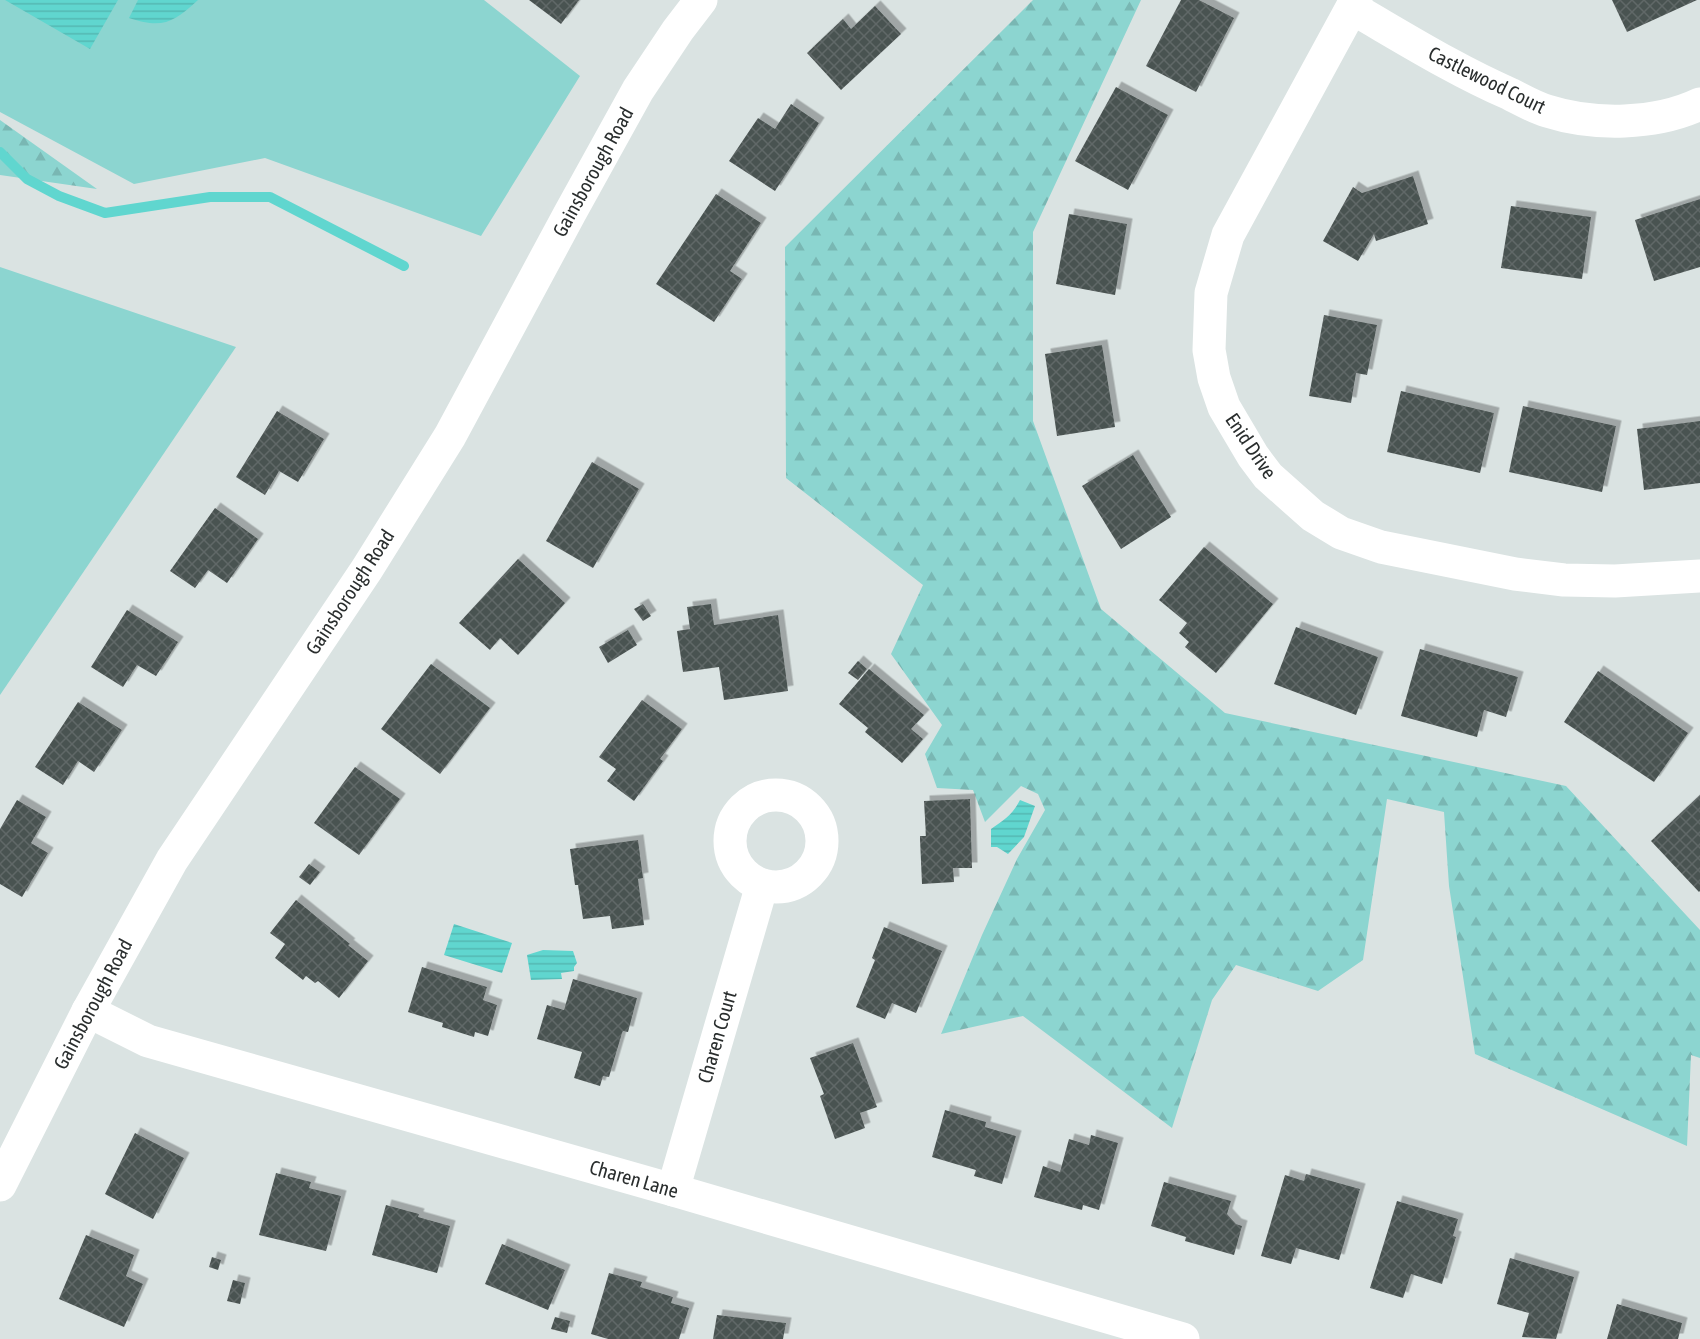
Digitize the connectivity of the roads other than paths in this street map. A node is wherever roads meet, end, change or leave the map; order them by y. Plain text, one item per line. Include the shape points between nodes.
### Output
1 (701, 0) edge
2 (1354, 4) edge
3 (1700, 104) edge
4 (1700, 576) edge
5 (762, 885) dead end
6 (88, 1011) junction
7 (0, 1185) edge
8 (673, 1190) junction
9 (1183, 1339) edge

1 - 6 street, Gainsborough Road via 638,90 450,436 367,569 172,860
2 - 3 street, Castlewood Court via 1476,80 1548,111 1634,122
2 - 4 street, Enid Drive via 1228,235 1211,293 1209,350 1214,378 1224,406 1253,456 1268,476 1313,516 1341,533 1381,547 1564,580
5 - 8 street, Charen Court
6 - 7 street, Gainsborough Road
6 - 8 street, Charen Lane via 148,1041
8 - 9 street, Charen Lane

